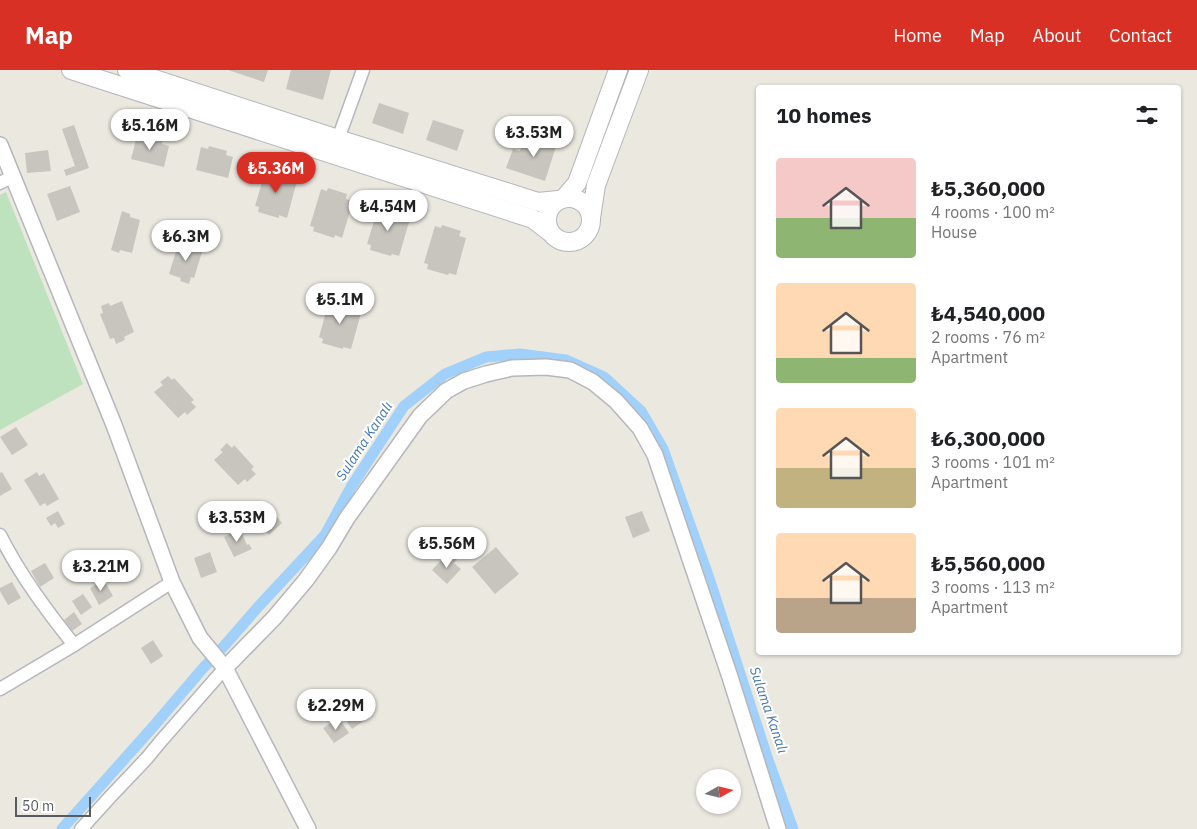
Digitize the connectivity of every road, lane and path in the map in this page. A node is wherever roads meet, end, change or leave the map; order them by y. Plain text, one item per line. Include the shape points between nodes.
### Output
1 (71, 70) edge
2 (126, 70) edge
3 (363, 70) edge
4 (618, 70) edge
5 (638, 70) edge
6 (338, 139) junction
7 (0, 145) edge
8 (7, 179) edge
9 (561, 199) junction
10 (591, 218) junction
11 (550, 232) junction
12 (0, 535) edge
13 (172, 582) junction
14 (74, 645) junction
15 (222, 665) junction
16 (0, 689) edge
17 (82, 829) edge
18 (308, 829) edge
19 (778, 829) edge

1 - 11 main road via 533,219
2 - 6 main road
3 - 6 street
4 - 9 main road via 577,182
5 - 10 main road via 596,185
6 - 9 main road via 538,202
7 - 8 street
8 - 13 street via 114,425
9 - 10 main road via 572,197 579,200 585,204
9 - 11 main road via 548,211 546,218
10 - 11 main road via 587,232 575,241 561,241
12 - 14 street via 48,613
13 - 14 street
13 - 15 street via 200,638
14 - 16 street
15 - 17 street via 147,758
15 - 18 street
15 - 19 street via 274,618 306,580 420,416 446,391 464,381 512,368 570,370 593,382 616,401 640,428 655,454

